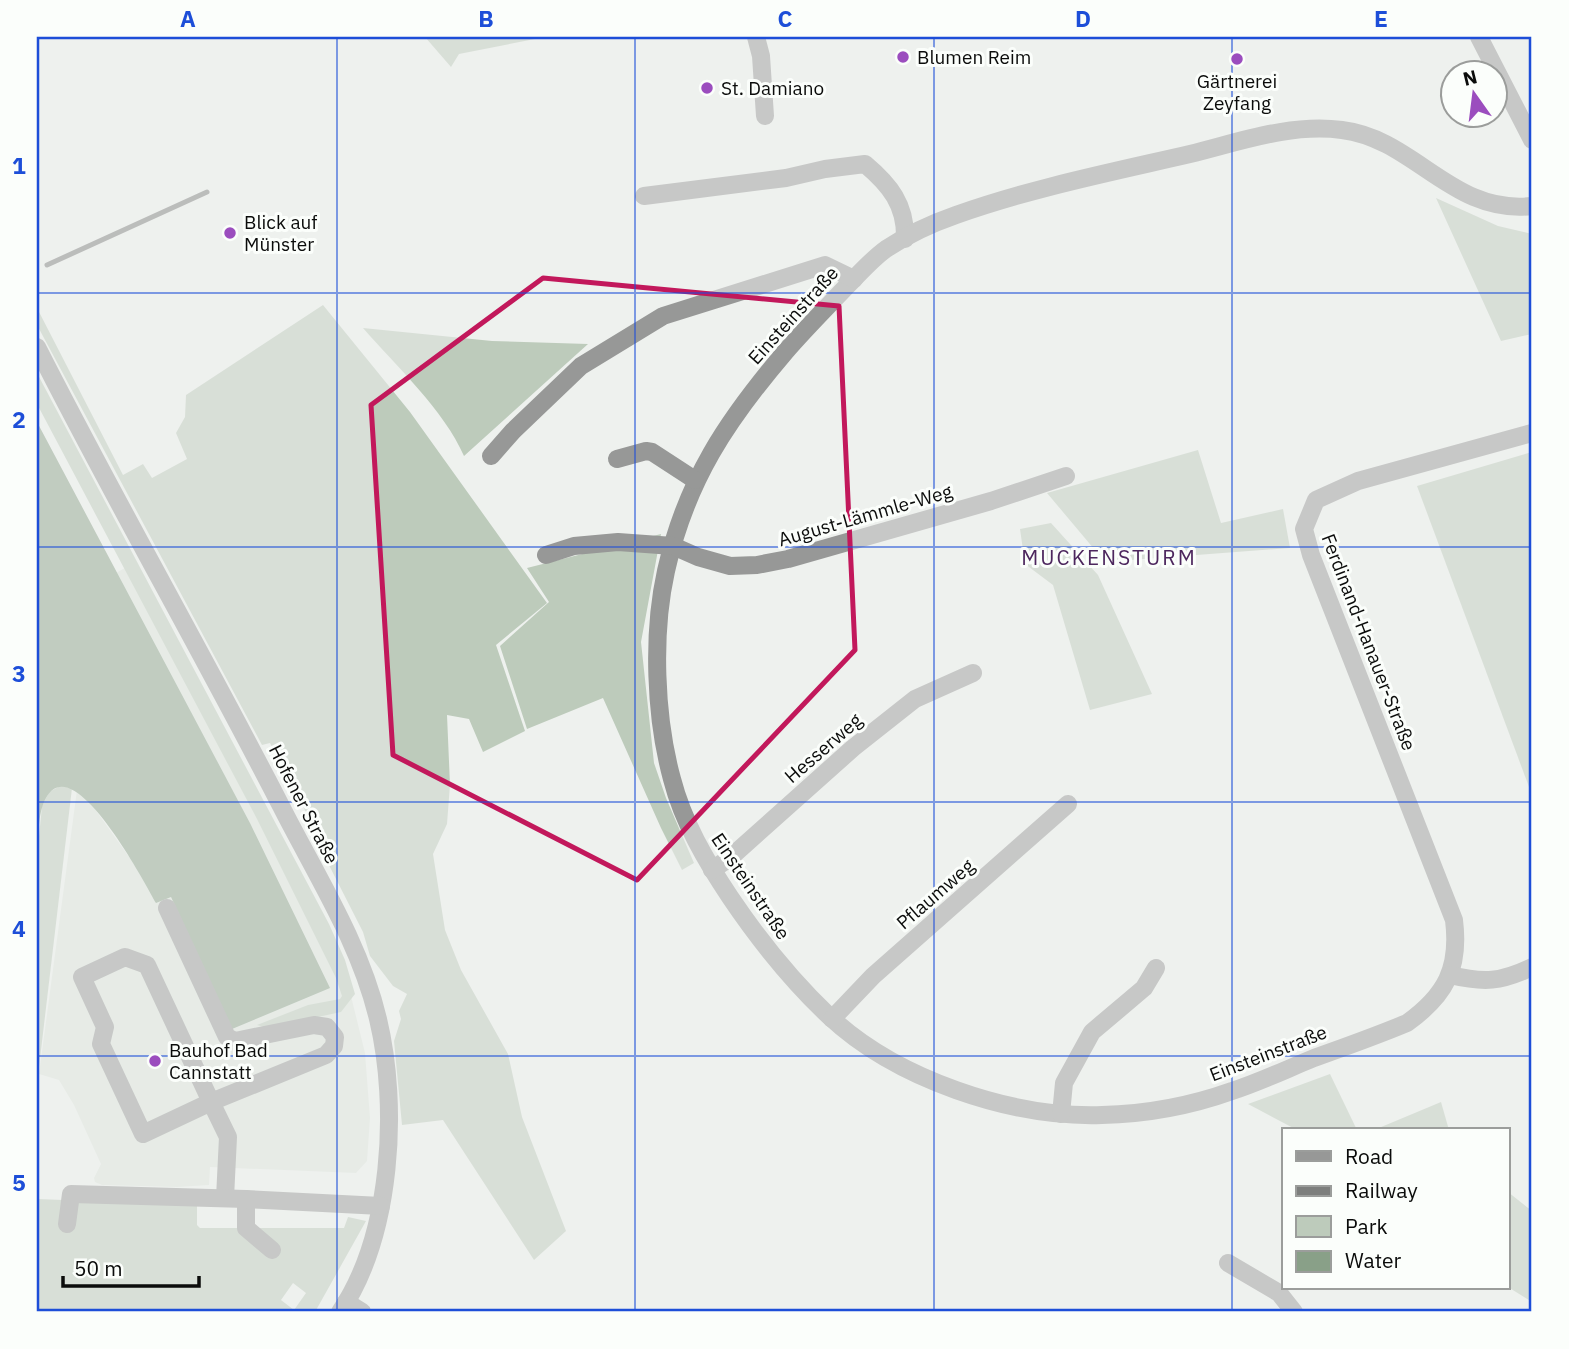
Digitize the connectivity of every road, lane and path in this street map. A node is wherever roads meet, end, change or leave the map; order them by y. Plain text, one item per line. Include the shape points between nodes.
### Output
1 (756, 37) edge
2 (1479, 37) edge
3 (765, 116) dead end
4 (1532, 140) edge
5 (644, 196) dead end
6 (1532, 205) edge
7 (905, 239) junction
8 (854, 279) junction
9 (37, 346) edge
10 (1532, 433) edge
11 (491, 456) dead end
12 (617, 459) dead end
13 (1066, 475) dead end
14 (695, 480) junction
15 (673, 546) junction
16 (546, 555) dead end
17 (973, 673) dead end
18 (1068, 804) dead end
19 (712, 870) junction
20 (167, 908) dead end
21 (1532, 967) edge
22 (1156, 968) dead end
23 (1450, 975) junction
24 (832, 1019) junction
25 (211, 1102) junction
26 (1061, 1114) junction
27 (225, 1198) junction
28 (246, 1199) junction
29 (381, 1206) junction
30 (67, 1224) dead end
31 (272, 1250) dead end
32 (1228, 1263) dead end
33 (343, 1307) edge
34 (362, 1312) edge
35 (1294, 1312) edge

1 - 3 street
2 - 4 street
5 - 7 street via 865,164 887,183 905,219
6 - 7 street, Einsteinstraße via 1503,206 1476,200 1380,139 1340,129 1286,131 1010,199 951,216
7 - 8 street, Einsteinstraße via 883,251
8 - 11 street via 825,265 663,316 582,366
8 - 14 street, Einsteinstraße via 768,373 715,444
9 - 29 street, Hofener Straße via 358,959 378,1019 388,1085 389,1149
10 - 23 street, Ferdinand-Hanauer-Straße via 1358,481 1316,500 1304,529 1454,920 1457,940
12 - 14 street via 652,452
13 - 15 street, August-Lämmle-Weg via 991,501 757,565 730,566
14 - 15 street, Einsteinstraße
15 - 16 street, August-Lämmle-Weg via 600,543
15 - 19 street, Einsteinstraße via 656,651 661,714 672,780 696,843
17 - 19 street, Hesserweg via 915,699
18 - 24 street, Pflaumweg via 873,976
19 - 24 street, Einsteinstraße via 760,942
20 - 25 street via 227,1037 235,1041 314,1025 327,1027 334,1037 334,1046 326,1055
21 - 23 street via 1482,982
22 - 26 street via 1144,988 1092,1032 1065,1083
23 - 26 street, Einsteinstraße via 1426,1010 1407,1023 1233,1091 1143,1112
24 - 26 street, Einsteinstraße via 890,1061 947,1087 1003,1105
25 - 25 street via 143,1134 102,1044 105,1027 82,977 125,957 147,965
25 - 27 street via 228,1137
27 - 28 street
27 - 30 street via 71,1194
28 - 29 street
28 - 31 street via 246,1228
29 - 33 street, Hofener Straße via 366,1256
32 - 35 street via 1279,1293
33 - 34 street

